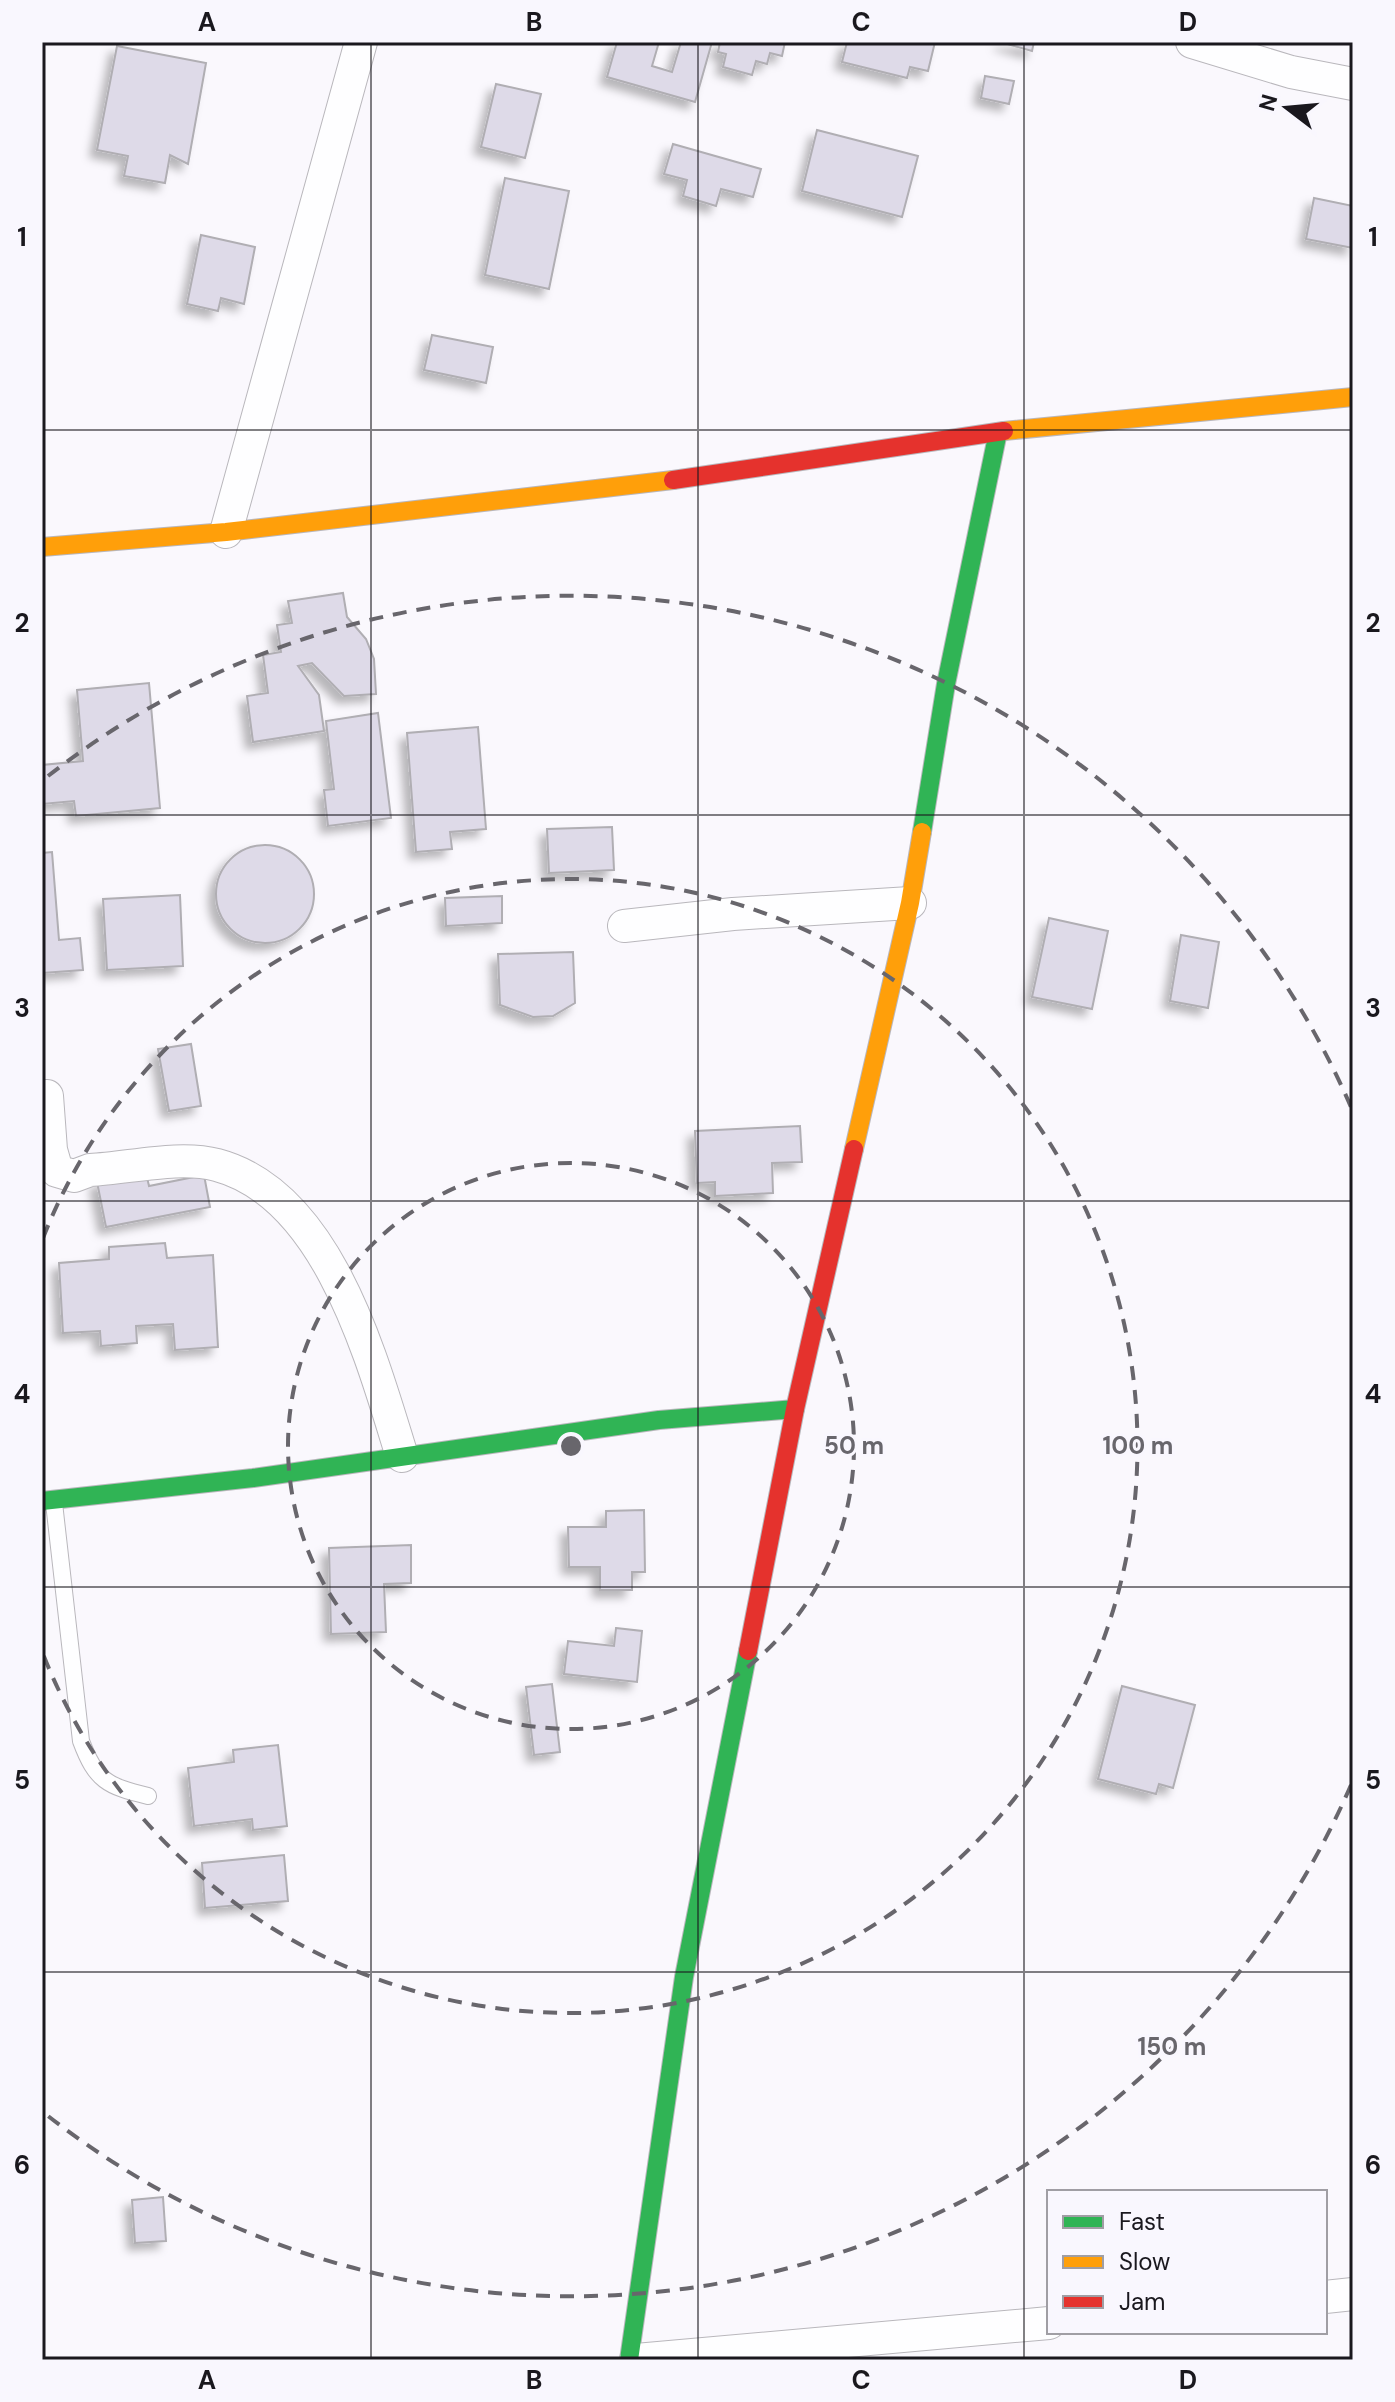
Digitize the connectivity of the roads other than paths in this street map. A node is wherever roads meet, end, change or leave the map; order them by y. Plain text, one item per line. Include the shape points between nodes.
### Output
1 (361, 42) edge
2 (1192, 42) edge
3 (1353, 84) edge
4 (1353, 397) edge
5 (998, 432) junction
6 (226, 532) junction
7 (42, 547) edge
8 (910, 903) junction
9 (624, 926) dead end
10 (47, 1096) dead end
11 (795, 1409) junction
12 (402, 1456) junction
13 (48, 1500) edge
14 (148, 1796) dead end
15 (1353, 2294) edge
16 (1327, 2297) edge
17 (1047, 2323) edge
18 (629, 2360) edge
19 (636, 2360) edge

1 - 6 street
2 - 3 street via 1291,72
4 - 5 street
5 - 6 street via 685,479
5 - 8 street via 946,684
6 - 7 street
8 - 9 street
8 - 11 street
10 - 12 street via 57,1171 74,1176 90,1170 216,1165 243,1174 288,1207 333,1273 366,1340
11 - 12 street via 659,1420
11 - 18 street via 684,1977
12 - 13 street
13 - 14 lane via 81,1741 102,1781
15 - 16 street
17 - 19 street

